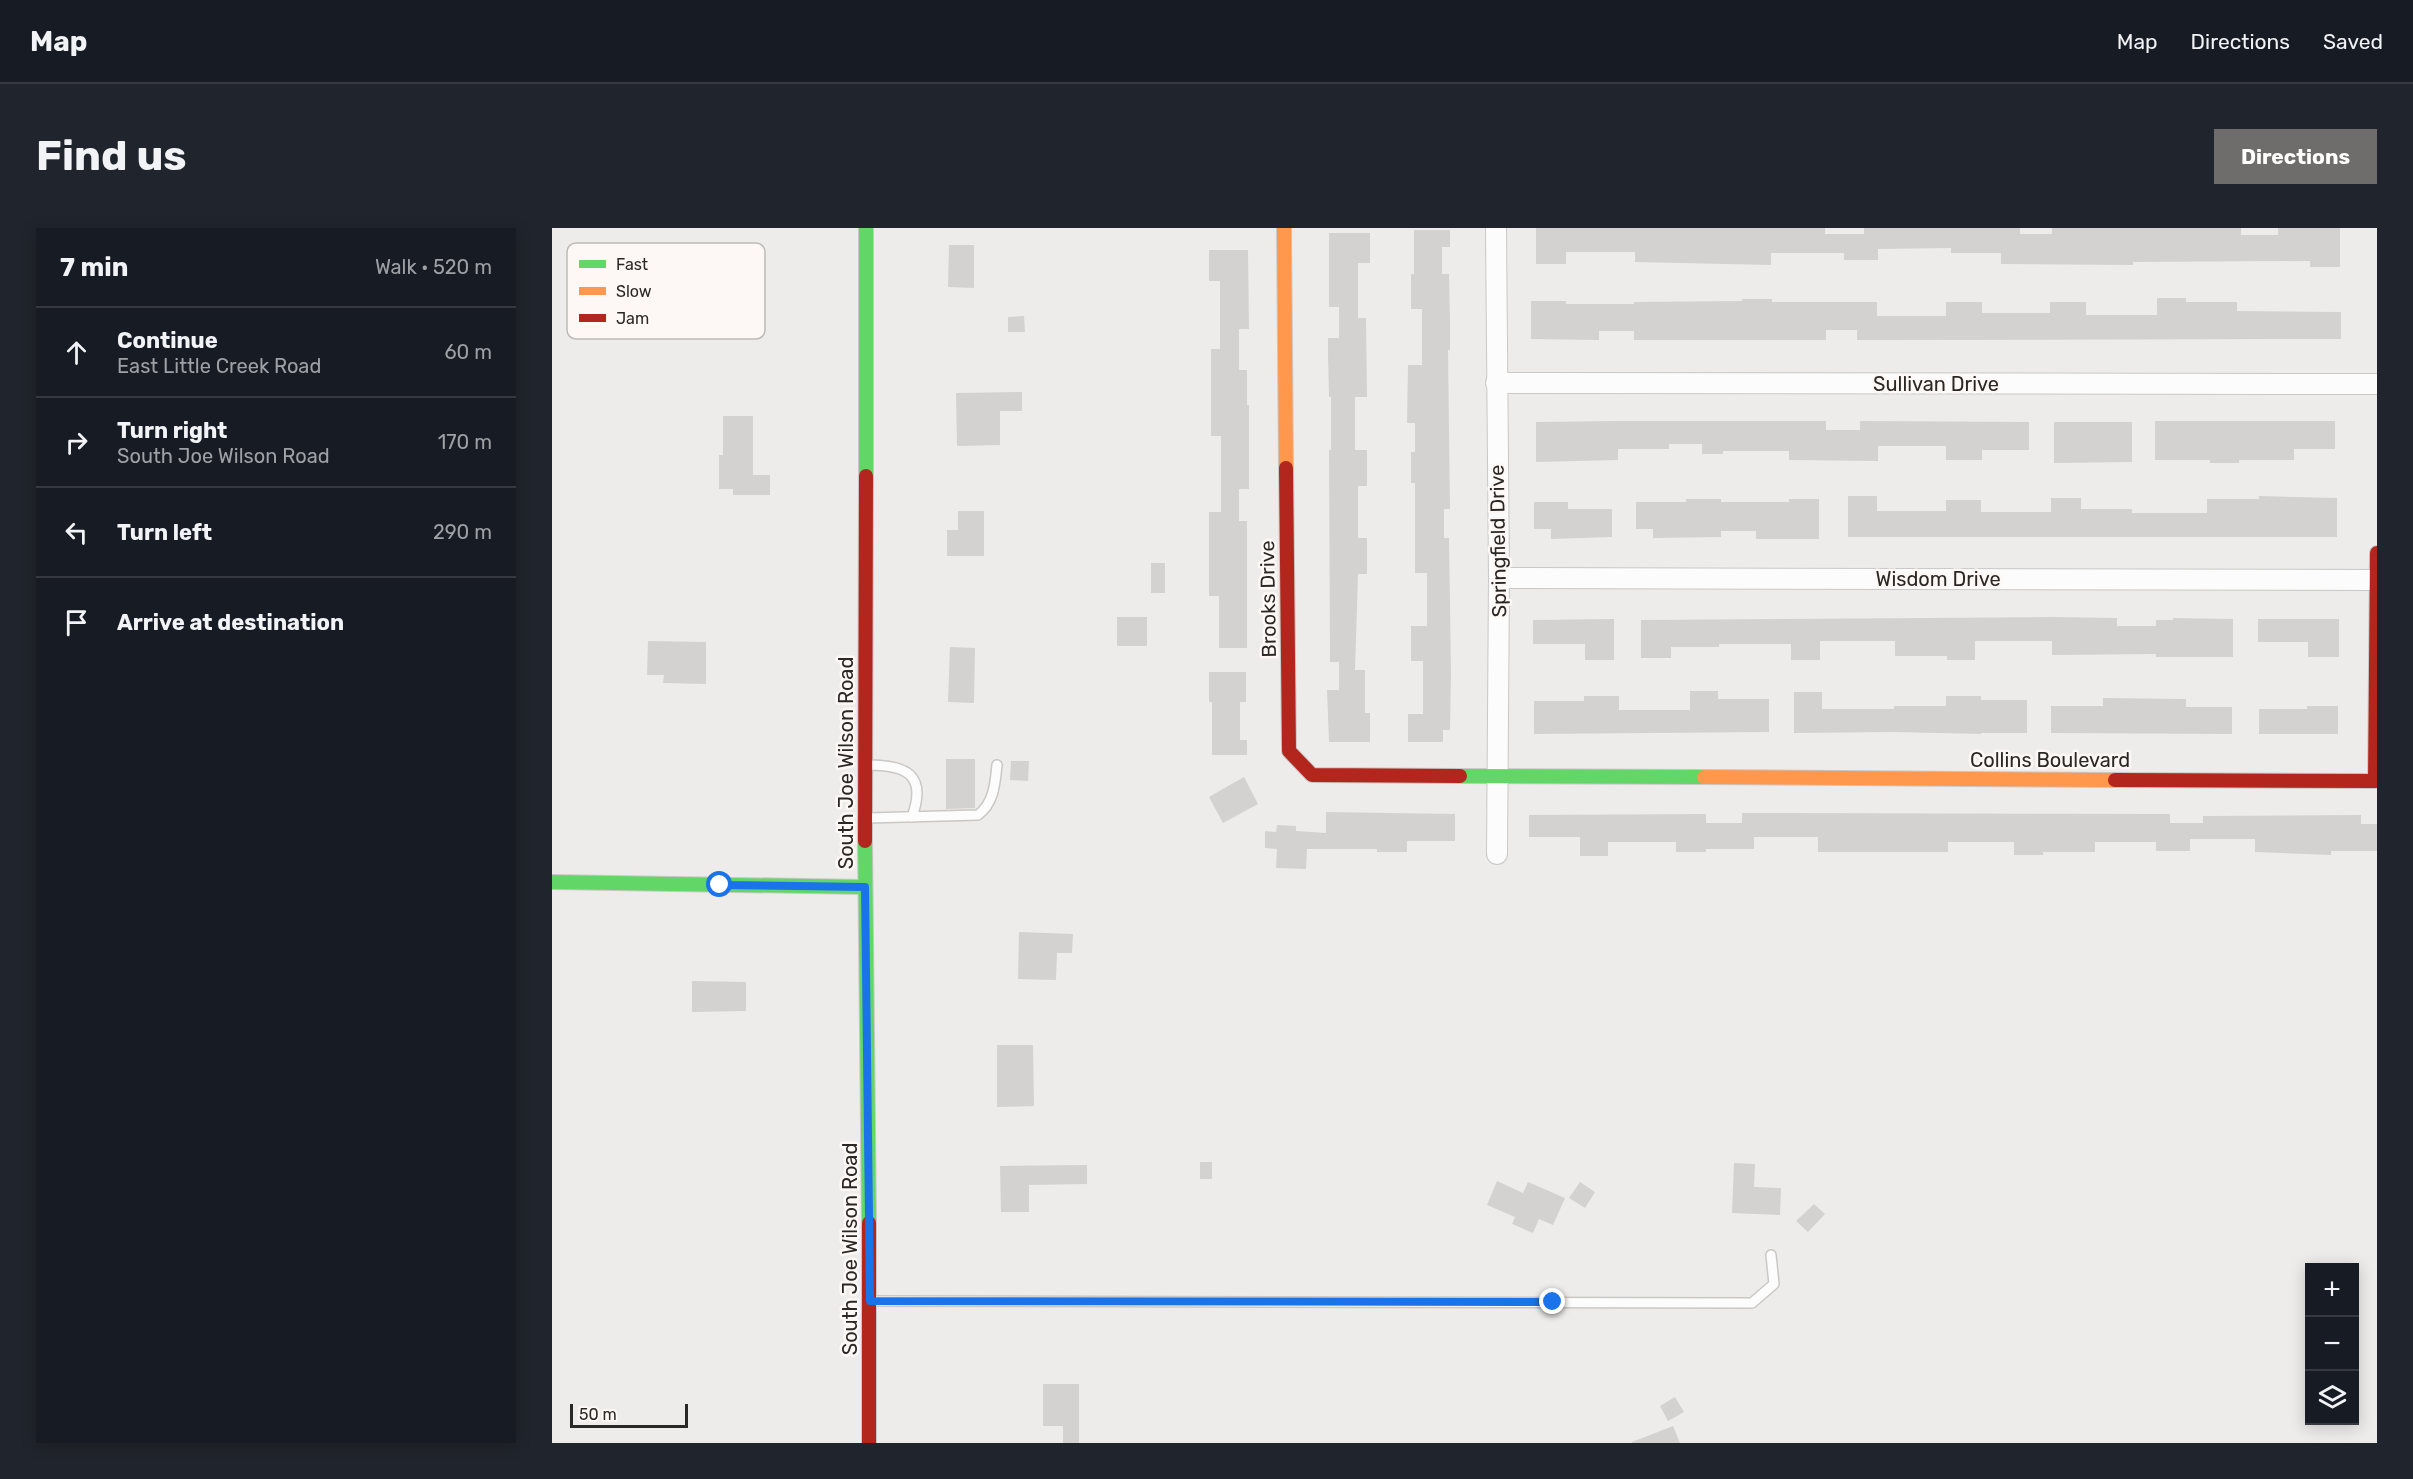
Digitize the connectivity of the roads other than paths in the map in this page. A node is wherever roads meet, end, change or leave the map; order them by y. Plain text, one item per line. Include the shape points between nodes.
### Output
1 (866, 228) edge
2 (1284, 228) edge
3 (1496, 228) edge
4 (1496, 383) junction
5 (2377, 384) edge
6 (2377, 553) edge
7 (1499, 578) junction
8 (2377, 580) edge
9 (866, 765) junction
10 (997, 765) dead end
11 (1497, 776) junction
12 (912, 817) junction
13 (866, 818) junction
14 (1497, 854) dead end
15 (552, 882) edge
16 (865, 887) junction
17 (1771, 1255) dead end
18 (870, 1301) junction
19 (869, 1443) edge

1 - 9 street, South Joe Wilson Road
2 - 11 street, Brooks Drive via 1289,751 1312,775
3 - 4 street, Springfield Drive
4 - 5 street, Sullivan Drive
4 - 7 street, Springfield Drive
6 - 8 street, Collins Boulevard
7 - 8 street, Wisdom Drive
7 - 11 street, Springfield Drive
8 - 11 street, Collins Boulevard via 2375,781
9 - 12 lane via 902,768 911,775 918,790
9 - 13 street, South Joe Wilson Road
10 - 12 lane via 991,798 978,815
11 - 14 street, Springfield Drive
12 - 13 lane
13 - 16 street, South Joe Wilson Road
15 - 16 street
16 - 18 street, South Joe Wilson Road
17 - 18 lane via 1774,1284 1752,1303
18 - 19 street, South Joe Wilson Road

